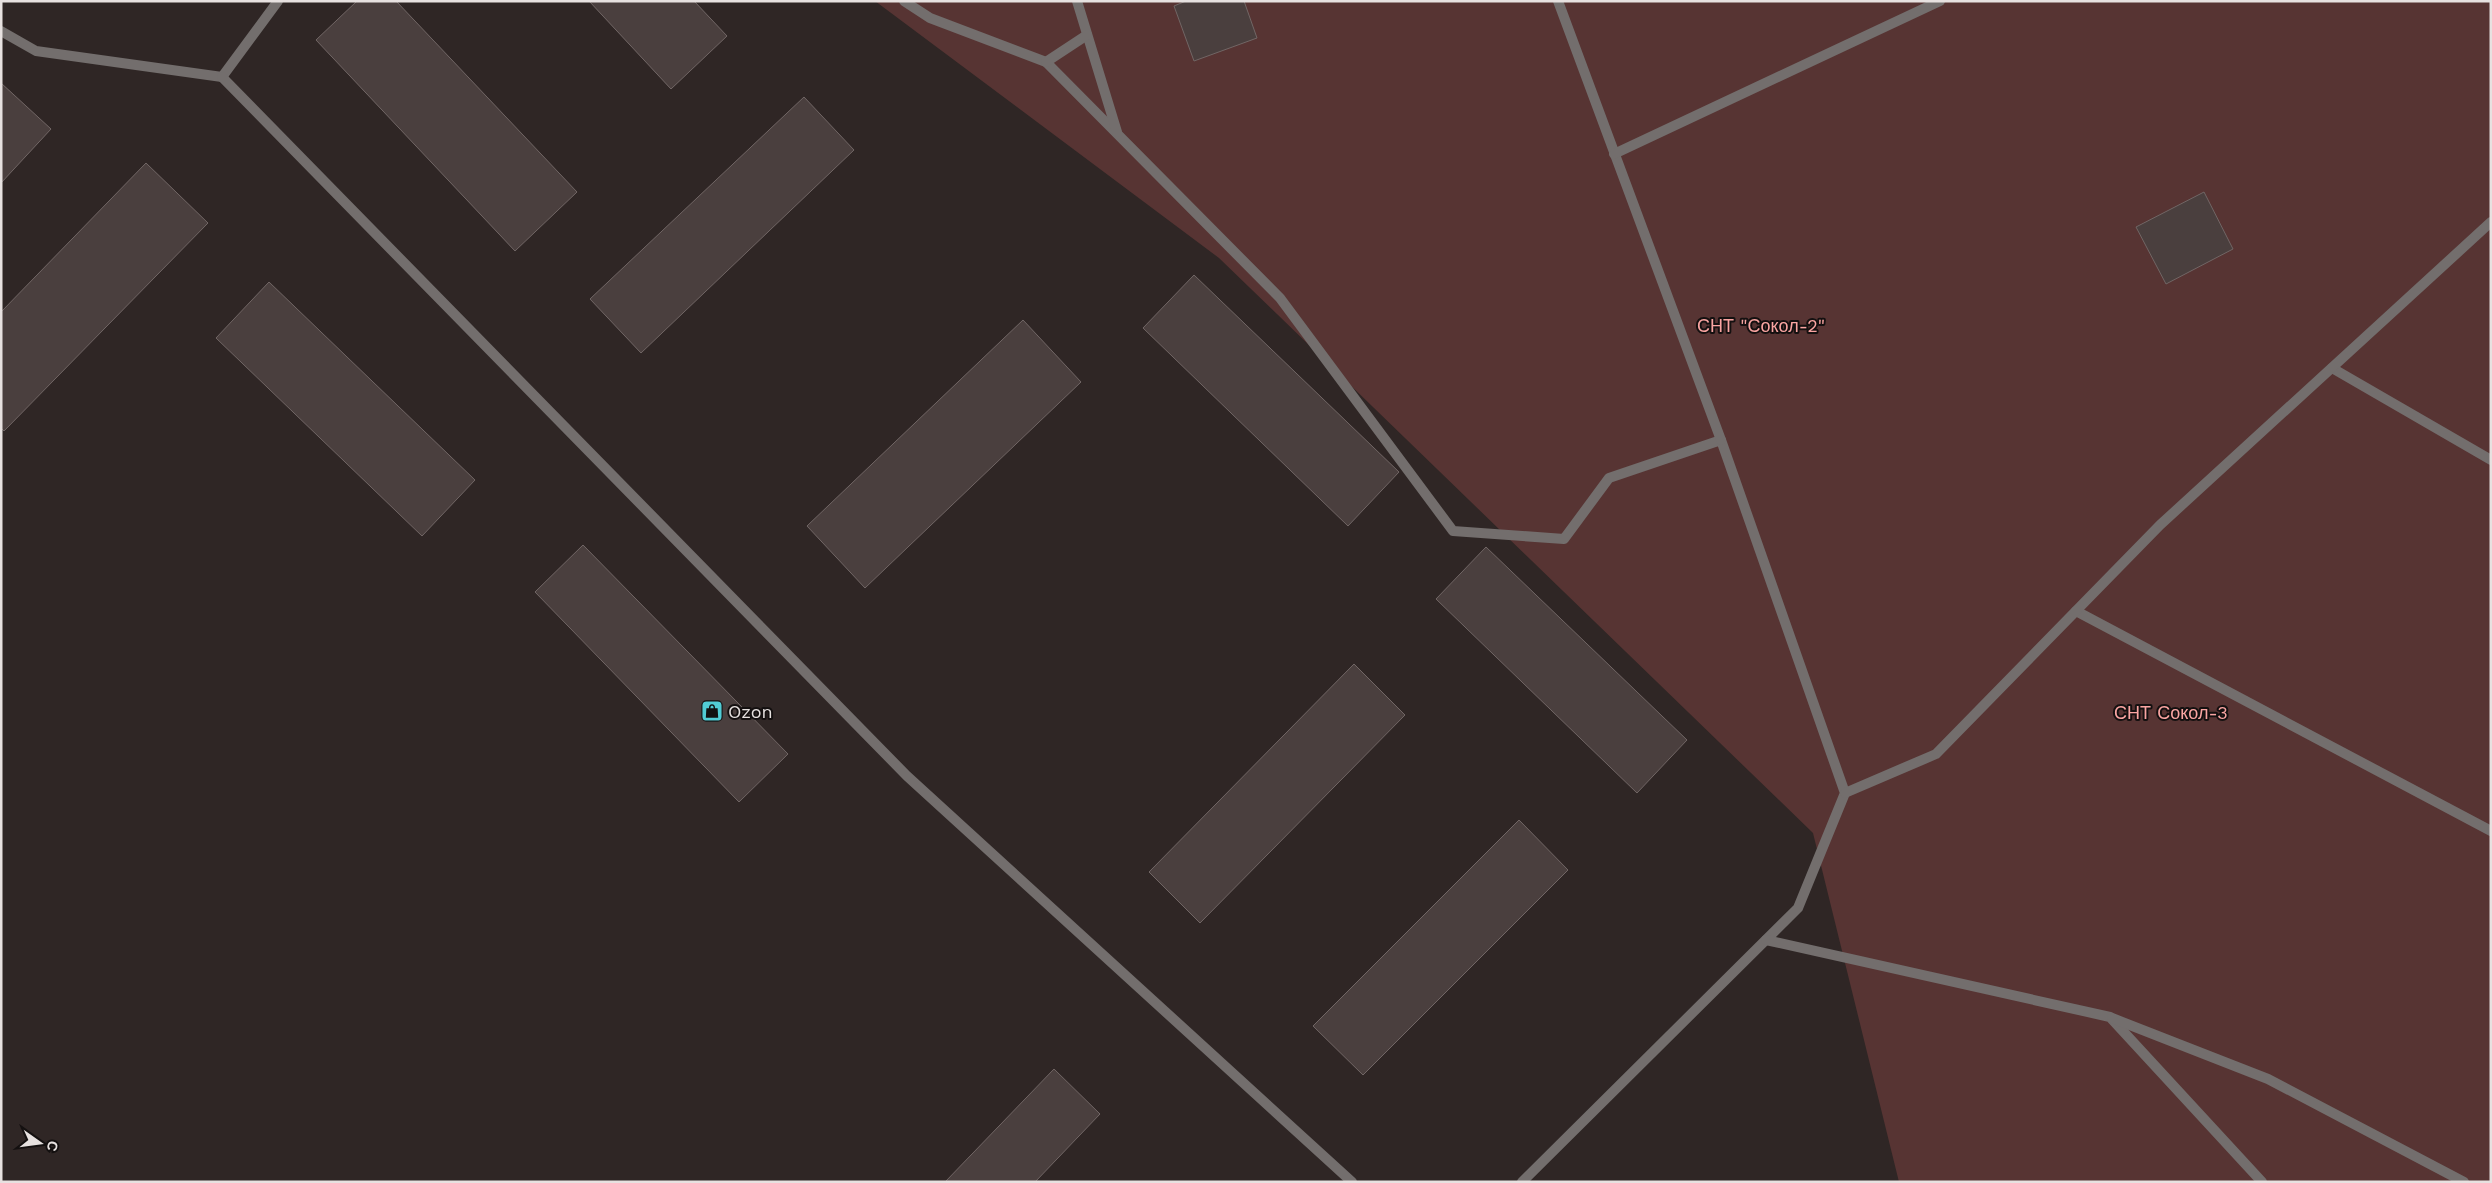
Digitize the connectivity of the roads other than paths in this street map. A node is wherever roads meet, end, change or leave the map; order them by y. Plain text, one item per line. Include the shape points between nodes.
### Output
1 (278, 1) edge
2 (904, 1) edge
3 (1077, 1) edge
4 (1558, 1) edge
5 (1940, 1) edge
6 (1, 31) edge
7 (1087, 35) junction
8 (1046, 62) junction
9 (222, 77) junction
10 (1117, 134) junction
11 (1614, 154) junction
12 (2491, 222) edge
13 (2332, 368) junction
14 (1721, 440) junction
15 (2491, 460) edge
16 (2076, 612) junction
17 (1845, 793) junction
18 (2491, 831) edge
19 (1766, 940) junction
20 (2110, 1017) junction
21 (1352, 1182) edge
22 (1522, 1182) edge
23 (2262, 1182) edge
24 (2464, 1182) edge

1 - 9 street
2 - 8 street via 930,18
3 - 7 street
4 - 11 street
5 - 11 street
6 - 9 street via 36,51
7 - 8 street
7 - 10 street
8 - 10 street
9 - 21 street via 907,776
10 - 14 street via 1280,298 1453,531 1564,539 1609,478
11 - 14 street
12 - 13 street
13 - 15 street
13 - 16 street via 2160,525
14 - 17 street
16 - 17 street via 1936,754
16 - 18 street
17 - 19 street via 1798,908
19 - 20 street
19 - 22 street
20 - 23 street
20 - 24 street via 2268,1079

